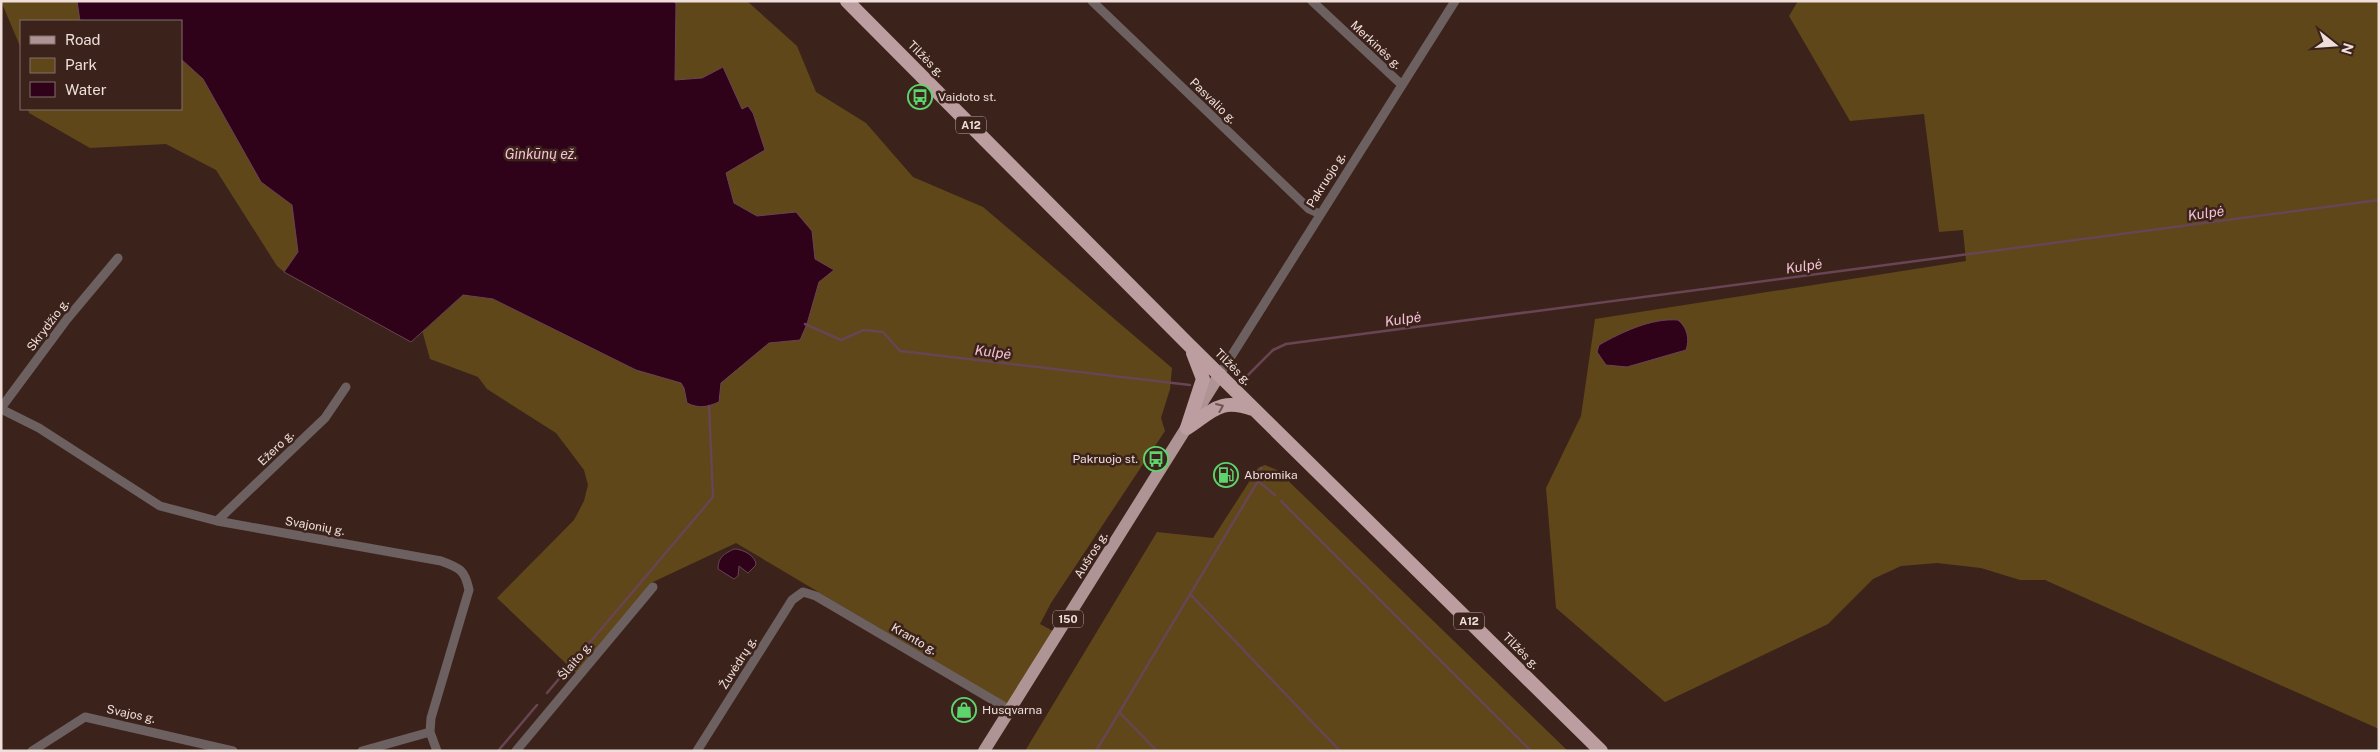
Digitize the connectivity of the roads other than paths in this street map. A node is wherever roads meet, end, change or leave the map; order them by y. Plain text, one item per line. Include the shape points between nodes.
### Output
1 (848, 1) edge
2 (1092, 1) edge
3 (1312, 1) edge
4 (1455, 1) edge
5 (1402, 85) junction
6 (1320, 214) junction
7 (118, 258) dead end
8 (1188, 344) junction
9 (1220, 374) junction
10 (346, 387) dead end
11 (1, 408) edge
12 (1256, 411) junction
13 (1187, 428) junction
14 (218, 522) junction
15 (654, 587) dead end
16 (803, 592) joint
17 (1010, 710) junction
18 (430, 732) junction
19 (32, 751) edge
20 (233, 751) edge
21 (362, 751) edge
22 (437, 751) edge
23 (516, 751) edge
24 (697, 751) edge
25 (984, 751) edge
26 (1600, 751) edge

1 - 8 highway, Tilžės g. / A12
2 - 6 street, Pasvalio g. via 1249,154 1309,210
3 - 5 street, Merkinės g.
4 - 5 street, Pakruojo g.
5 - 6 street, Pakruojo g.
6 - 9 street, Pakruojo g.
7 - 11 street, Skrydžio g. via 67,319
8 - 9 highway, Tilžės g. / A12
8 - 13 highway via 1203,379
9 - 12 highway, Tilžės g. / A12
9 - 13 main road, Aušros g. / 150
10 - 14 street, Ežero g. via 325,418
11 - 14 street, Svajonių g. via 40,428 160,506
13 -> 12 highway via 1220,405 1235,403
12 - 26 highway, Tilžės g. / A12
13 - 17 main road, Aušros g. / 150
14 - 18 street, Svajonių g. via 441,561 457,567 466,575 469,590 435,700
15 - 23 street, Šlaito g.
16 - 17 street, Kranto g. via 816,596
16 - 24 street, Žuvėdrų g. via 792,600
17 - 25 main road, Aušros g. / 150
18 - 21 street
18 - 22 street, Svajonių g.
19 - 20 street, Svajos g. via 85,717

